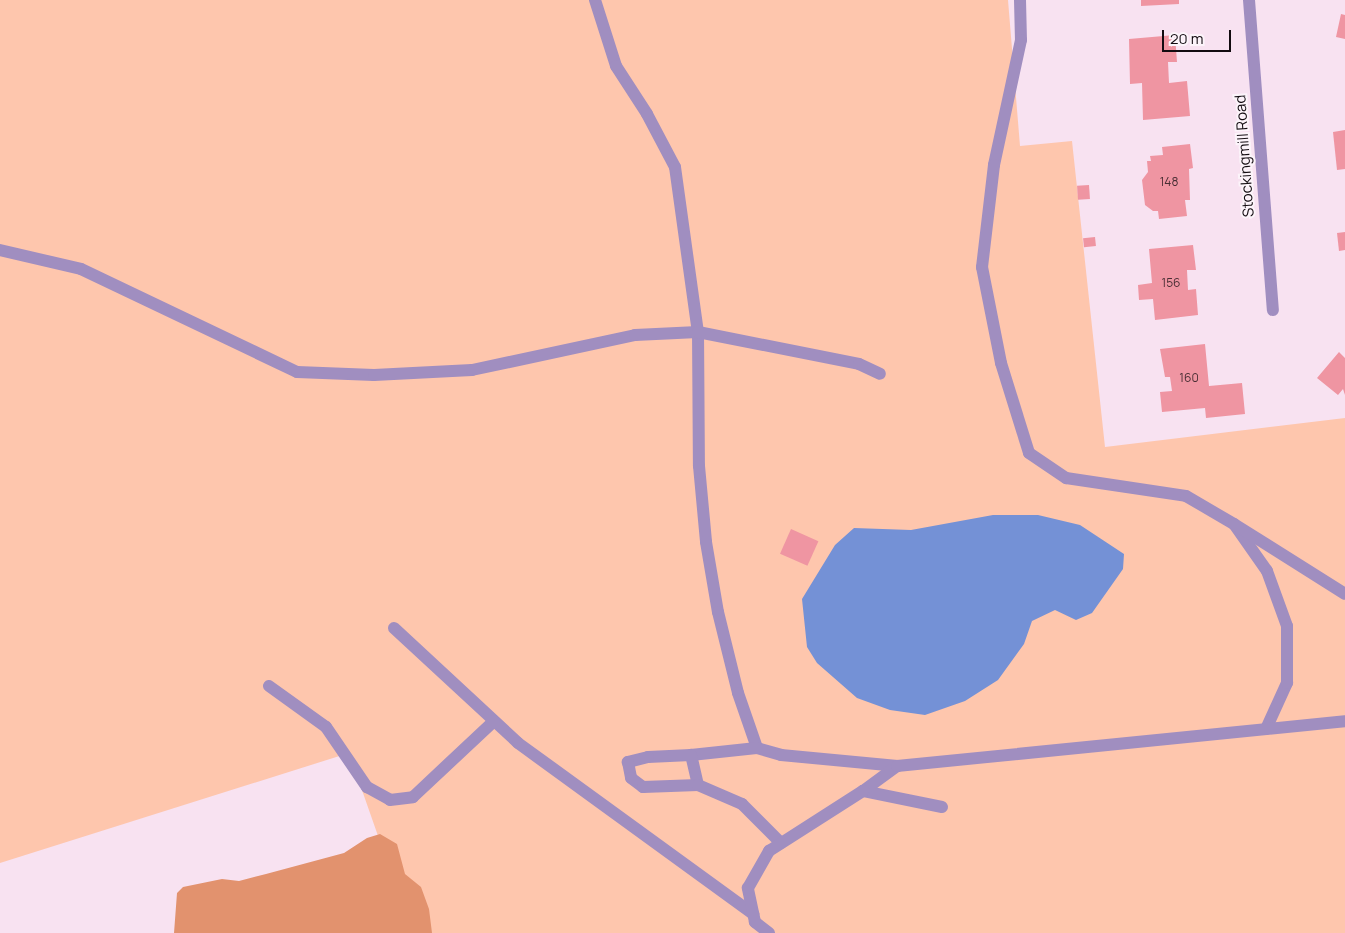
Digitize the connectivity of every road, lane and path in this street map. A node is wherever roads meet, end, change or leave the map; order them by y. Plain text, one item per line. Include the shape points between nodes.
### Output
1 (595, 0) edge
2 (1020, 0) edge
3 (1249, 0) edge
4 (0, 250) edge
5 (1272, 310) dead end
6 (698, 332) junction
7 (880, 374) dead end
8 (1234, 524) junction
9 (1345, 594) edge
10 (394, 628) dead end
11 (269, 686) dead end
12 (494, 721) junction
13 (1345, 721) edge
14 (1266, 729) junction
15 (757, 748) junction
16 (691, 755) junction
17 (897, 766) junction
18 (698, 785) junction
19 (863, 791) junction
20 (942, 807) dead end
21 (782, 843) junction
22 (753, 914) junction
23 (769, 933) edge

1 - 6 street via 616,66 647,114 675,167
2 - 8 street via 1021,40 994,165 982,267 1001,363 1029,453 1066,478 1186,496
3 - 5 street, Stockingmill Road
4 - 6 street via 80,269 297,372 374,375 472,370 635,335
6 - 7 street via 859,364
6 - 15 street via 699,466 706,542 718,612 738,693
8 - 9 street
8 - 14 street via 1267,572 1287,626 1287,683
10 - 12 street
11 - 12 street via 326,727 367,787 390,800 413,797
12 - 22 street via 597,802
13 - 14 street
14 - 17 street
15 - 16 street
15 - 17 street via 781,755
16 - 18 street
16 - 18 street via 648,757 628,762 631,778 643,787
17 - 19 street
18 - 21 street via 742,804
19 - 20 street
19 - 21 street
21 - 22 street via 769,850 748,888
22 - 23 street via 755,922

